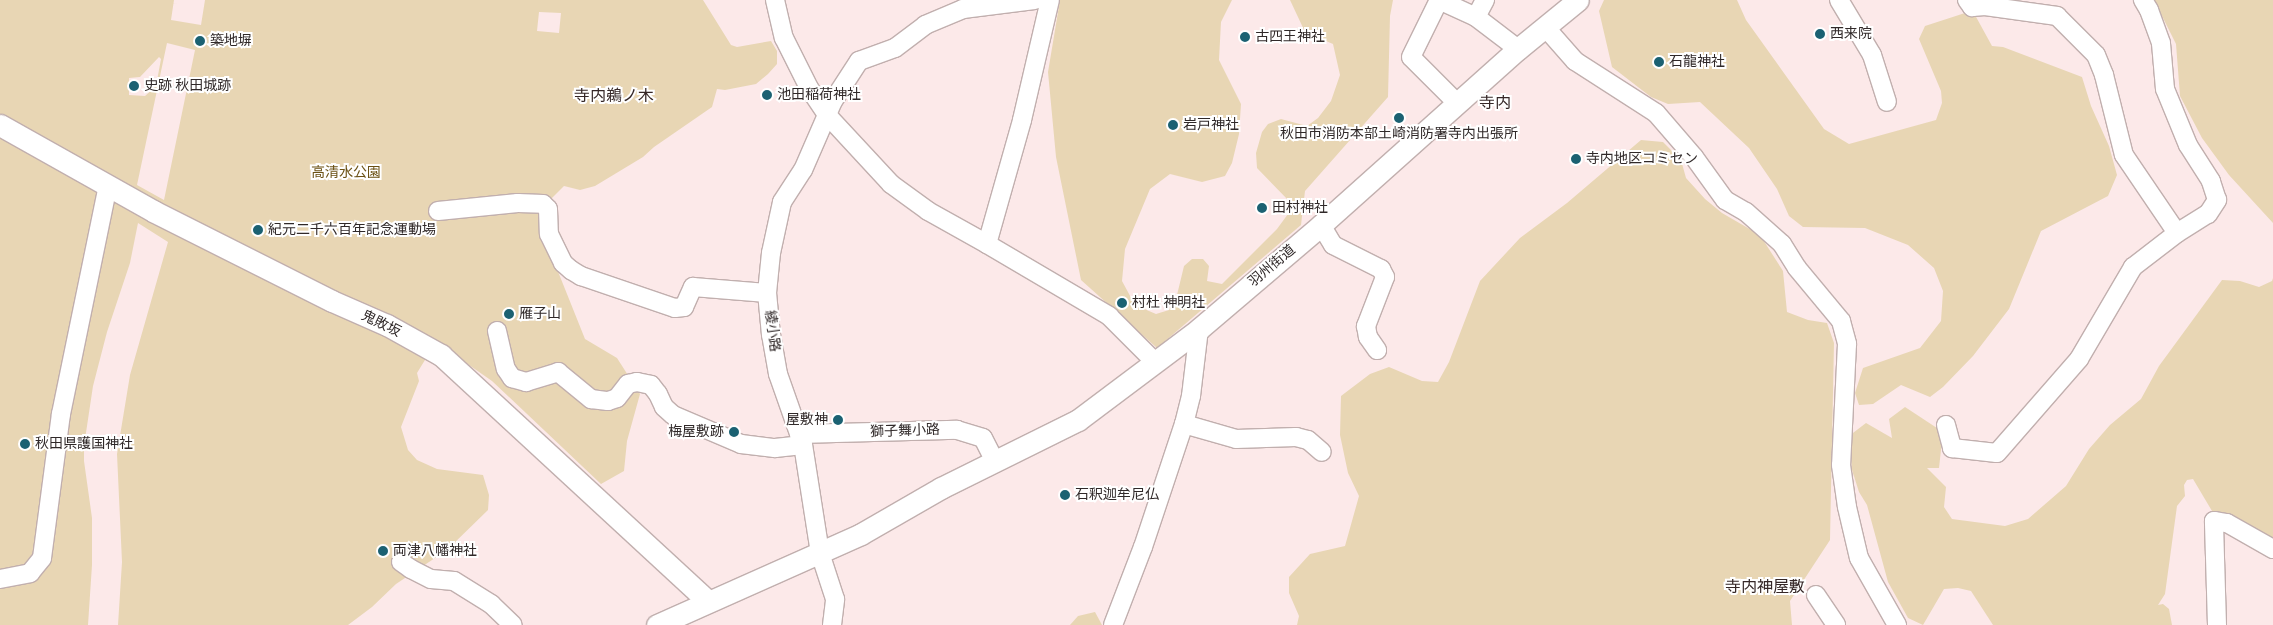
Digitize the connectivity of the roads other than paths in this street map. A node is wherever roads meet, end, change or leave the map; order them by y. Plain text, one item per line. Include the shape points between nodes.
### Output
1 (775, 0) edge
2 (1034, 0) edge
3 (1050, 0) edge
4 (1485, 0) edge
5 (1578, 0) edge
6 (1839, 0) edge
7 (1967, 0) edge
8 (2143, 0) edge
9 (1476, 17) junction
10 (1546, 28) junction
11 (1518, 49) junction
12 (1886, 102) dead end
13 (1458, 104) junction
14 (828, 116) junction
15 (0, 125) edge
16 (108, 186) junction
17 (438, 211) dead end
18 (1321, 225) junction
19 (2177, 233) junction
20 (987, 244) junction
21 (767, 293) junction
22 (1199, 329) junction
23 (497, 331) dead end
24 (1377, 350) dead end
25 (1154, 361) junction
26 (1184, 424) junction
27 (1946, 425) dead end
28 (801, 439) junction
29 (1322, 452) dead end
30 (995, 462) junction
31 (2273, 549) edge
32 (820, 553) junction
33 (401, 562) dead end
34 (0, 579) edge
35 (1816, 595) dead end
36 (708, 601) junction
37 (664, 623) edge
38 (512, 625) edge
39 (832, 625) edge
40 (1113, 625) edge
41 (1836, 625) edge
42 (1897, 625) edge
43 (2217, 625) edge

1 - 14 street via 784,38 809,88
2 - 14 street, 綾小路 via 963,9 925,25 895,48 859,61 833,101
3 - 20 street via 1022,120
4 - 9 street
5 - 10 street, 羽州街道
6 - 12 street via 1872,55
7 - 19 street via 1972,7 2057,16 2096,55 2124,155
8 - 19 street via 2150,10 2161,43 2165,89 2188,145 2211,181 2217,200 2208,214
9 - 11 street
9 - 13 street via 1439,0 1411,57
10 - 11 street, 羽州街道
10 - 42 street via 1575,61 1656,113 1725,200 1746,212 1782,244 1797,268 1841,321 1847,344 1841,465 1847,507 1858,558
11 - 13 street, 羽州街道
13 - 18 street, 羽州街道
14 - 20 street via 891,184 928,211
14 - 21 street, 綾小路 via 803,170 782,202 771,253
15 - 16 street, 鬼敗坂
16 - 34 street via 61,414 42,558 30,573
16 - 36 street, 鬼敗坂 via 332,301 387,325 440,355
17 - 21 street via 518,203 543,204 548,209 549,234 563,263 571,270 675,308 684,307 693,286
18 - 22 street, 羽州街道
18 - 24 street via 1333,245 1381,268 1385,277 1366,326 1368,337
19 - 27 street via 2134,267 2079,359 1997,453 1952,448
20 - 25 street via 1109,316
21 - 28 street, 綾小路 via 778,374
22 - 25 street, 羽州街道
22 - 26 street via 1191,396
23 - 28 street, 獅子舞小路 via 506,369 512,378 526,382 558,372 591,399 608,401 617,398 628,384 637,382 651,385 664,407 673,414 741,444 775,448
25 - 30 street, 羽州街道 via 1078,420
26 - 29 street via 1236,439 1296,437 1308,440
26 - 40 street via 1144,547
28 - 30 street, 獅子舞小路 via 957,430 983,438
28 - 32 street, 綾小路
30 - 32 street, 羽州街道
31 - 43 street via 2227,523 2214,521
32 - 36 street, 羽州街道
32 - 39 street, 綾小路 via 834,599
33 - 38 street via 431,579 454,581 491,604
35 - 41 street
36 - 37 street, 羽州街道

